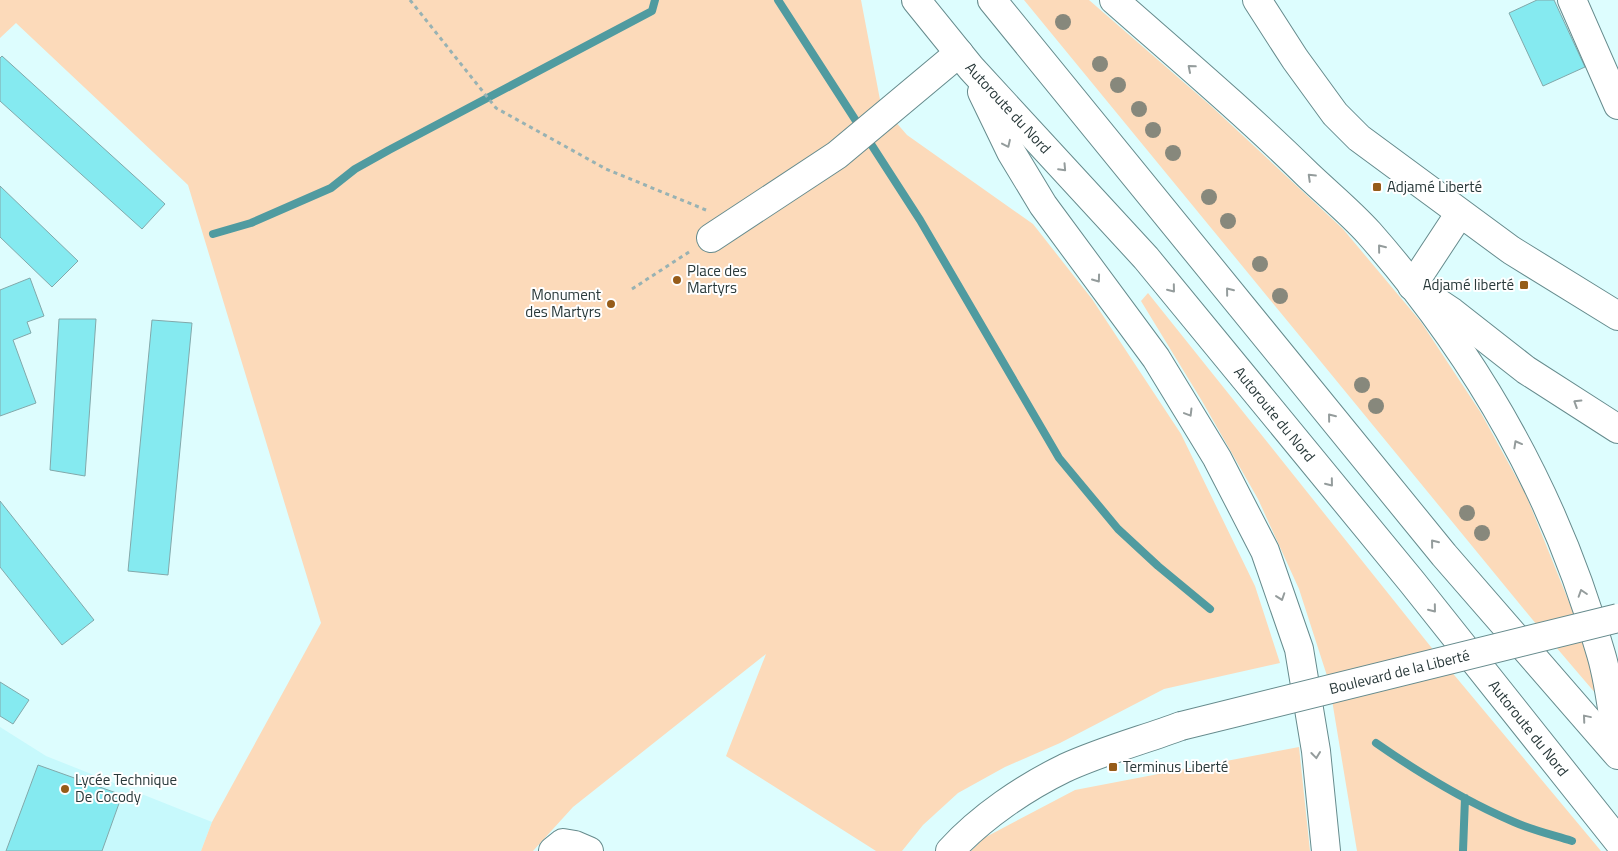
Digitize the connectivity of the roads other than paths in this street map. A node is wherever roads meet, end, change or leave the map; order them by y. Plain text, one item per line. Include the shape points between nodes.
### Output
1 (916, 0) edge
2 (992, 0) edge
3 (1114, 0) edge
4 (1257, 0) edge
5 (1572, 0) edge
6 (965, 61) junction
7 (1618, 105) edge
8 (1460, 213) junction
9 (711, 238) road end
10 (1412, 286) junction
11 (1618, 316) edge
12 (1618, 429) edge
13 (1618, 618) edge
14 (1618, 750) edge
15 (1618, 755) edge
16 (1618, 841) edge
17 (553, 851) edge
18 (589, 851) edge
19 (950, 851) edge
20 (1326, 851) edge

1 - 6 main road, Autoroute du Nord
15 -> 2 main road via 1444,555
10 -> 3 main road via 1356,220 1260,128
4 - 8 main road via 1294,59 1335,114 1360,138
5 - 7 main road
6 - 9 main road via 837,155
6 -> 16 main road, Autoroute du Nord via 1146,258
6 -> 20 main road via 1011,152 1043,205 1156,358 1217,458 1265,551 1298,649 1316,751
8 - 10 main road
8 - 11 main road via 1511,250
12 -> 10 main road via 1526,370 1452,312
14 -> 10 main road via 1602,656 1571,560 1536,477 1487,390
13 - 19 main road, Boulevard de la Liberté, bridge via 1181,726 1066,768 1016,796
17 - 18 main road via 563,843

